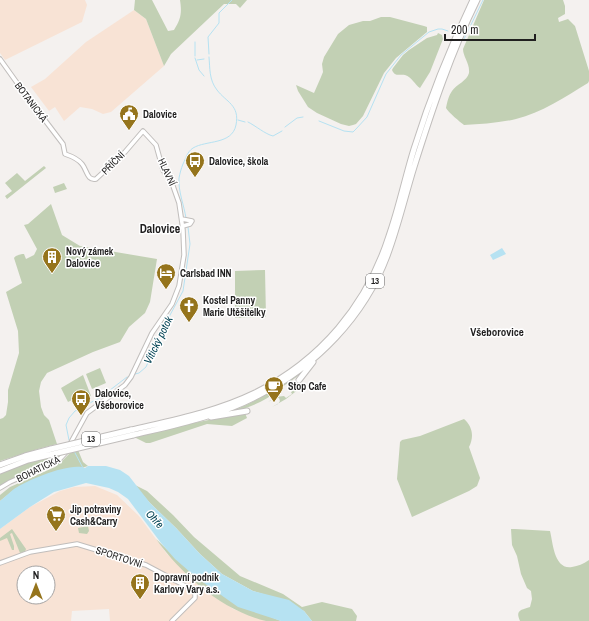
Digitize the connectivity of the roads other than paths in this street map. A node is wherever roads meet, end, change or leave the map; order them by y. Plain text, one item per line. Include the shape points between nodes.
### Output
1 (472, 0) edge
2 (478, 0) edge
3 (0, 59) edge
4 (143, 131) joint
5 (65, 154) joint
6 (187, 221) junction
7 (184, 225) junction
8 (317, 357) junction
9 (299, 380) dead end
10 (247, 411) dead end
11 (195, 420) junction
12 (132, 432) junction
13 (52, 451) junction
14 (0, 465) edge
15 (0, 471) edge
16 (0, 488) edge
17 (0, 563) edge
18 (172, 621) edge

1 - 12 highway, 13 via 432,97 382,256 365,292 340,327 313,354 256,392 193,416
2 - 8 highway, 13 via 442,83 386,258 369,294 344,329
3 - 5 street, BOTANICKÁ via 63,144
4 - 5 street, PŘÍČNÍ via 125,152 93,180 82,164
4 - 6 street, HLAVNÍ via 156,145 163,170 177,194
6 - 7 street, BOHATICKÁ
6 - 7 street
7 - 16 street, BOHATICKÁ via 184,255 179,286 172,304 152,333 125,385 87,413 62,458
8 - 9 highway
8 - 11 highway, 13 via 258,396
10 - 11 highway
11 - 12 highway, 13
12 - 13 highway, 13, bridge
13 - 14 highway, 13 via 25,456
13 - 15 highway, 13
17 - 18 street, SPORTOVNÍ via 30,552 76,544 146,565 195,592 195,598

